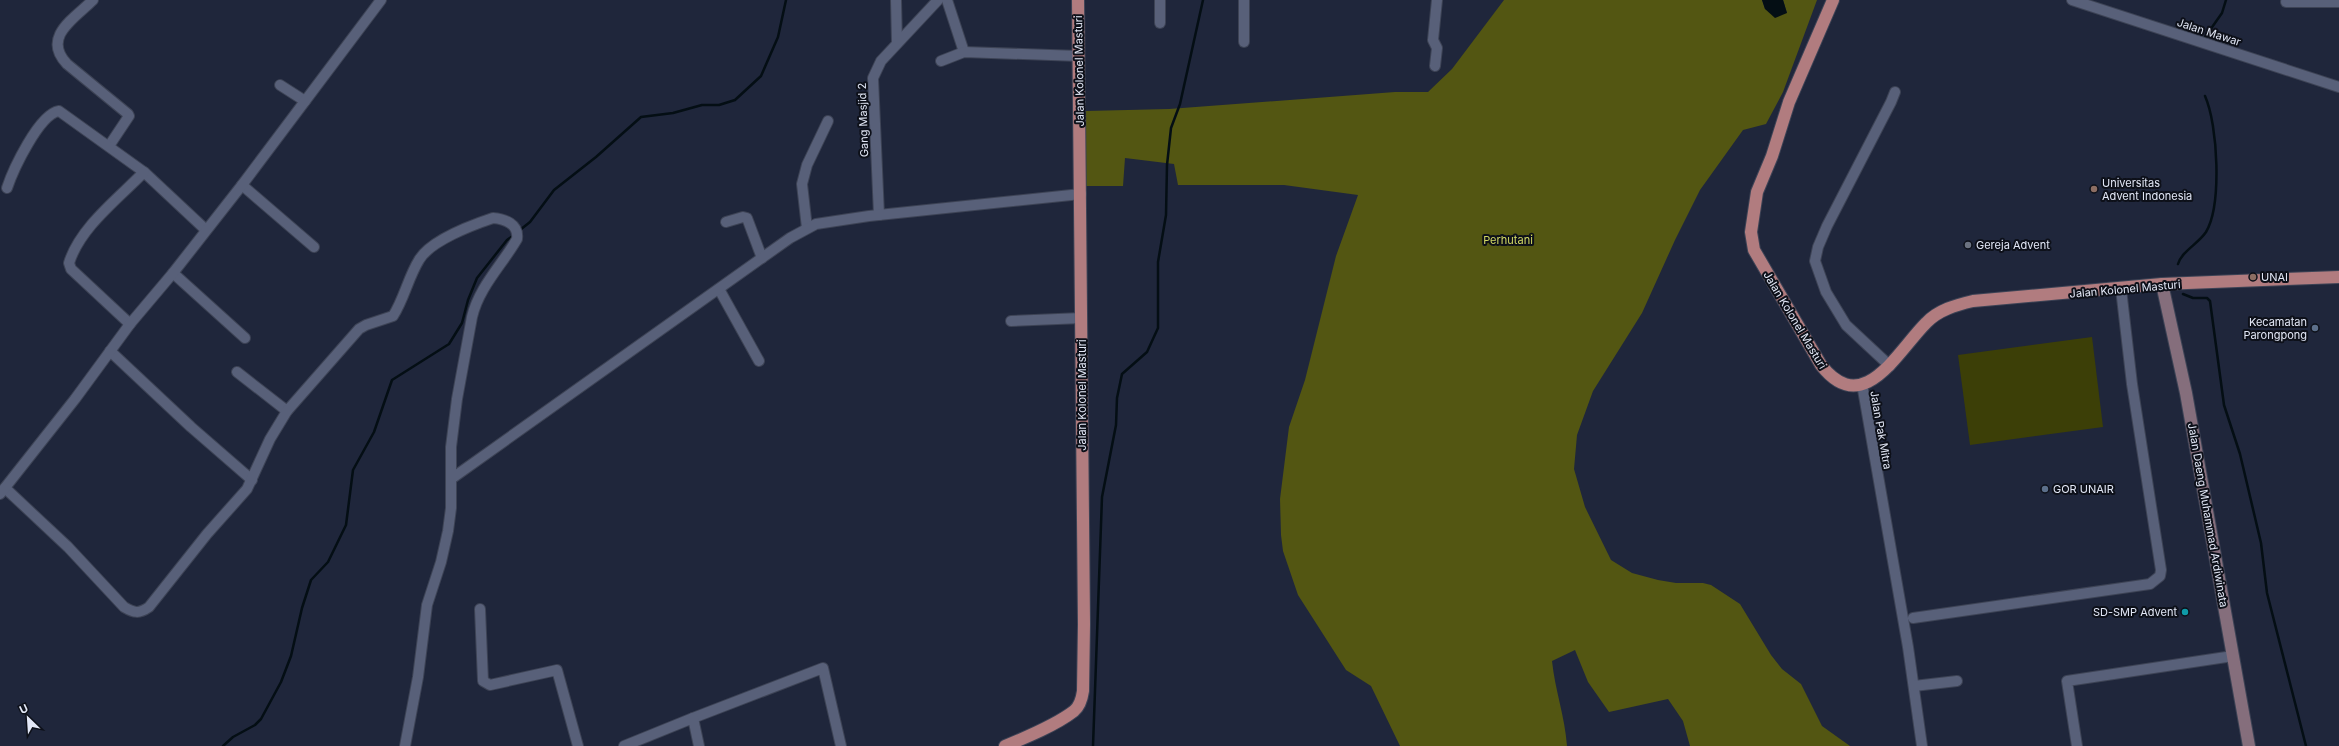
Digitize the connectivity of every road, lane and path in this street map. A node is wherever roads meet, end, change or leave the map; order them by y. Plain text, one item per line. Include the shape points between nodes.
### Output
1 (93, 0) edge
2 (381, 0) edge
3 (896, 0) edge
4 (938, 0) edge
5 (946, 0) edge
6 (1078, 0) edge
7 (1160, 0) edge
8 (1244, 0) edge
9 (1437, 0) edge
10 (1833, 0) edge
11 (2072, 0) edge
12 (2286, 2) dead end
13 (2339, 2) edge
14 (2095, 4) edge
15 (1160, 23) dead end
16 (1244, 42) dead end
17 (897, 43) junction
18 (964, 52) junction
19 (1079, 56) junction
20 (941, 60) dead end
21 (1435, 66) dead end
22 (280, 85) dead end
23 (2339, 87) edge
24 (1895, 92) dead end
25 (305, 101) junction
26 (828, 121) dead end
27 (109, 146) junction
28 (144, 172) junction
29 (242, 185) junction
30 (7, 188) dead end
31 (1081, 194) junction
32 (879, 215) junction
33 (726, 222) dead end
34 (807, 228) junction
35 (206, 230) junction
36 (314, 247) dead end
37 (762, 258) junction
38 (173, 273) junction
39 (2339, 277) edge
40 (2162, 284) junction
41 (719, 289) junction
42 (2121, 289) junction
43 (1082, 318) junction
44 (1011, 321) dead end
45 (130, 324) junction
46 (245, 338) dead end
47 (110, 351) junction
48 (759, 362) dead end
49 (1890, 366) junction
50 (237, 372) dead end
51 (1862, 384) junction
52 (287, 411) junction
53 (451, 479) junction
54 (252, 480) junction
55 (2, 491) edge
56 (480, 609) dead end
57 (1913, 618) dead end
58 (2233, 656) junction
59 (1957, 682) dead end
60 (1914, 686) junction
61 (693, 718) junction
62 (405, 746) edge
63 (578, 746) edge
64 (624, 746) edge
65 (699, 746) edge
66 (841, 746) edge
67 (1005, 746) edge
68 (1922, 746) edge
69 (2077, 746) edge
70 (2249, 746) edge

1 - 27 street via 67,23 59,35 58,47 60,57 67,64 128,114
2 - 25 street
3 - 17 street
4 - 17 street, Gang Masjid 2
5 - 18 street
6 - 19 main road, Jalan Kolonel Masturi
7 - 15 street
8 - 16 street
9 - 21 street via 1433,40 1437,48
10 - 51 main road, Jalan Kolonel Masturi via 1789,102 1772,156 1757,192 1751,232 1754,250 1821,365 1835,380 1844,385
11 - 14 street, Jalan Mawar
12 - 13 street
14 - 23 street, Jalan Mawar
17 - 32 street, Gang Masjid 2 via 881,61 874,78
18 - 19 street
18 - 20 street
19 - 31 main road, Jalan Kolonel Masturi
22 - 25 street
24 - 49 street via 1827,226 1815,261 1826,292 1846,325
25 - 29 street
26 - 34 street via 807,165 802,184
27 - 28 street
27 - 30 street via 63,113 55,112 29,141
28 - 35 street
28 - 45 street via 76,245 69,263 72,269
29 - 35 street
29 - 36 street
31 - 32 street
31 - 43 main road, Jalan Kolonel Masturi
32 - 34 street via 816,224
33 - 37 street via 747,218
34 - 37 street
35 - 38 street
37 - 41 street
38 - 45 street
38 - 46 street
39 - 40 main road, Jalan Kolonel Masturi
40 - 42 main road, Jalan Kolonel Masturi
40 - 58 main road, Jalan Daeng Muhammad Ardiwinata via 2186,393
41 - 48 street
41 - 53 street
42 - 49 main road, Jalan Kolonel Masturi via 1972,301 1956,305 1926,322
42 - 57 street via 2160,576 2150,584
43 - 44 street
43 - 67 main road, Jalan Kolonel Masturi via 1083,691 1081,701 1075,710
45 - 47 street
47 - 54 street
47 - 55 street
49 - 51 main road, Jalan Kolonel Masturi
50 - 52 street
51 - 60 street, Jalan Pak Mitra
52 - 53 street via 359,330 393,316 405,295 418,261 425,252 440,241 485,220 493,218 507,221 516,227 517,239 483,289 472,317 457,400 451,448
52 - 54 street via 270,439
53 - 62 street via 448,531 427,604 418,677
54 - 55 street via 149,607 142,612 134,613 124,607 68,547
56 - 63 street via 483,682 490,685 557,670
58 - 69 street via 2067,681
58 - 70 main road, Jalan Daeng Muhammad Ardiwinata
59 - 60 street
60 - 68 street, Jalan Pak Mitra
61 - 64 street
61 - 65 street
61 - 66 street via 823,668

